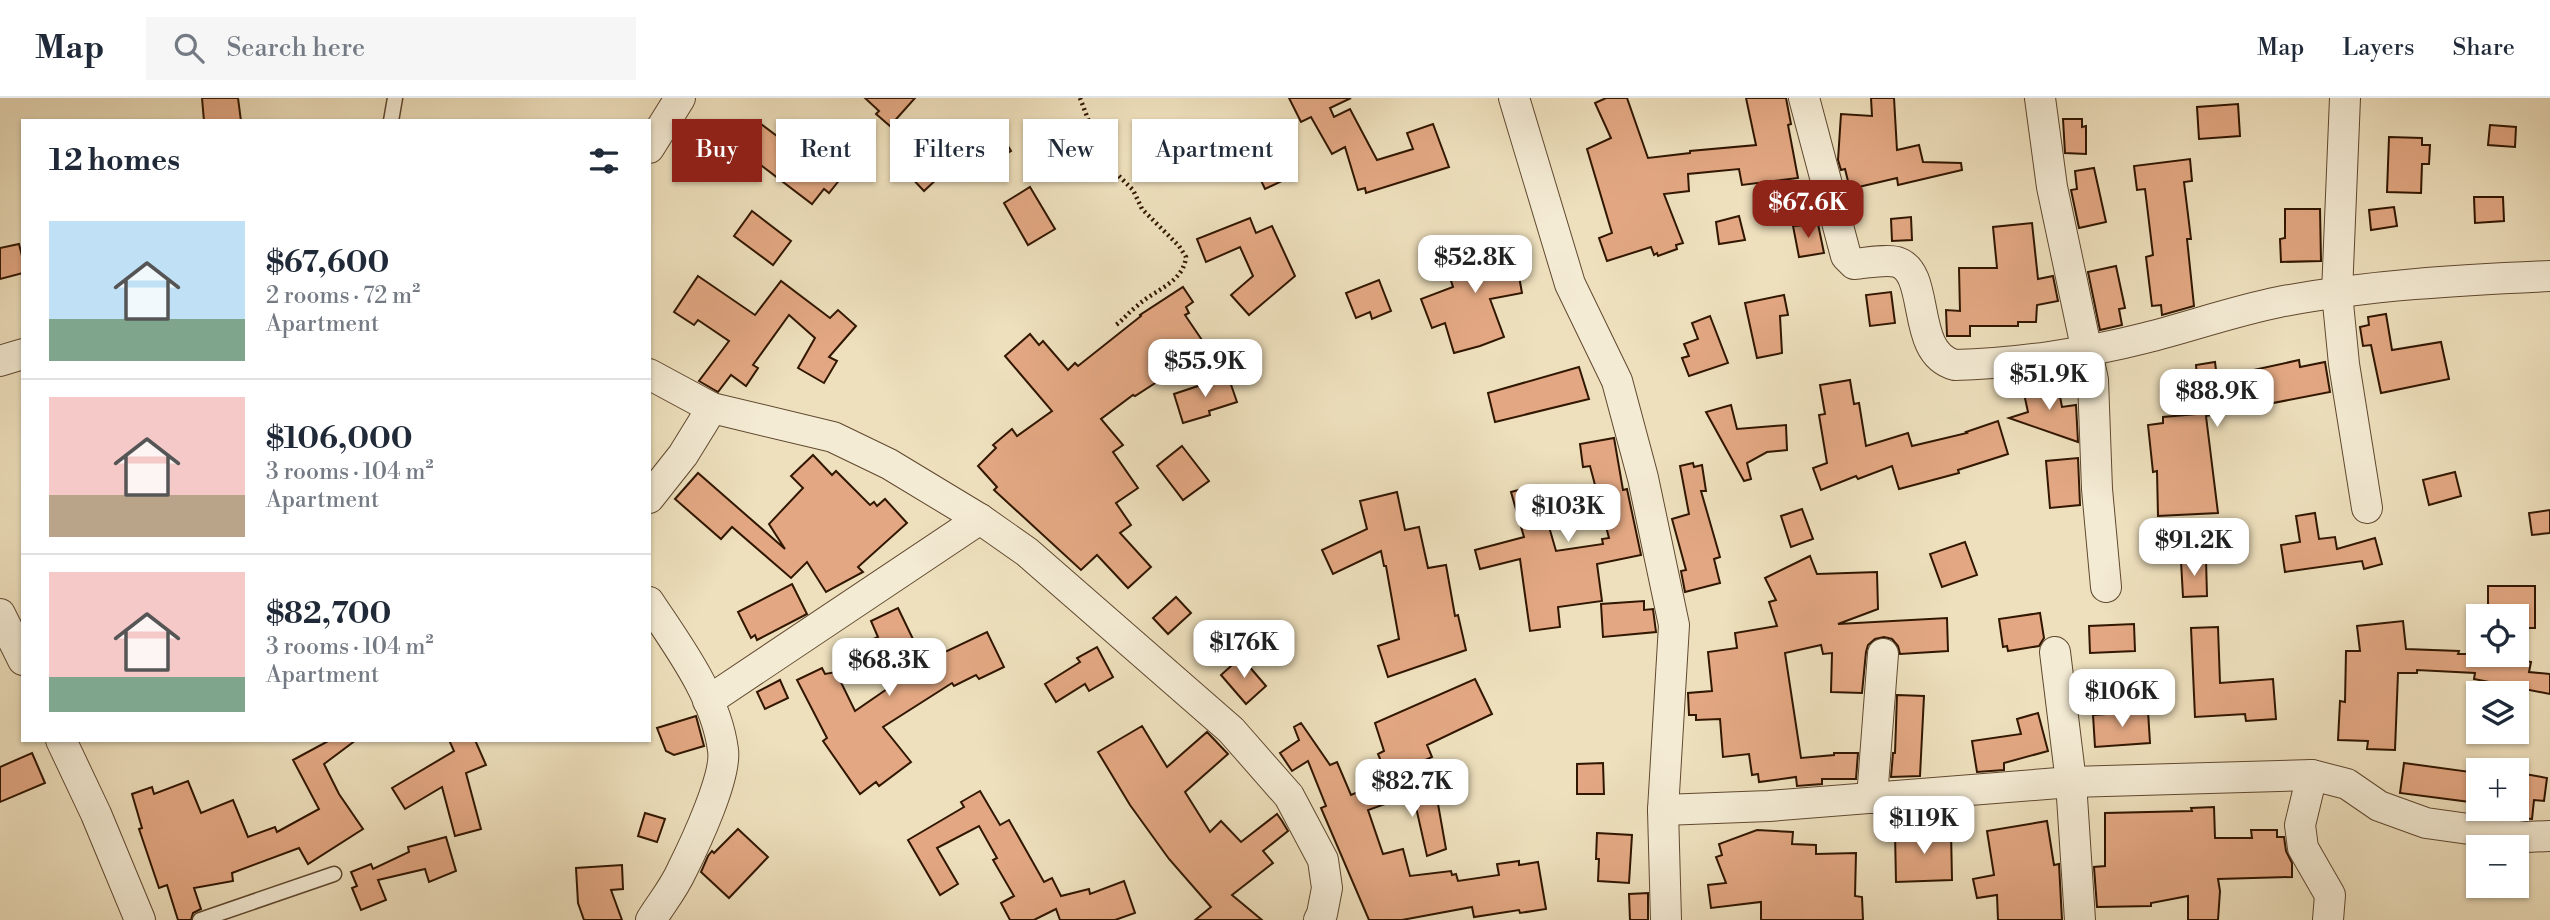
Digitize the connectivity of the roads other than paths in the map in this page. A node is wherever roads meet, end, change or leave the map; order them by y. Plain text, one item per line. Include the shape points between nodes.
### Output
1 (395, 98) edge
2 (680, 98) edge
3 (1514, 98) edge
4 (1804, 98) edge
5 (2040, 98) edge
6 (2345, 98) edge
7 (391, 119) edge
8 (651, 145) edge
9 (2550, 276) edge
10 (2337, 293) junction
11 (2088, 349) junction
12 (21, 355) edge
13 (0, 361) edge
14 (651, 375) edge
15 (712, 408) junction
16 (651, 495) edge
17 (2367, 508) dead end
18 (980, 520) junction
19 (2106, 587) dead end
20 (651, 605) edge
21 (0, 614) edge
22 (2054, 652) dead end
23 (1883, 654) dead end
24 (21, 656) edge
25 (708, 701) junction
26 (62, 742) edge
27 (2312, 775) junction
28 (2071, 782) junction
29 (1872, 798) junction
30 (1663, 810) junction
31 (2550, 836) edge
32 (334, 874) dead end
33 (140, 920) edge
34 (200, 920) edge
35 (651, 920) edge
36 (1319, 920) edge
37 (1666, 920) edge
38 (2080, 920) edge
39 (2328, 920) edge

1 - 7 lane
2 - 8 street
3 - 30 street via 1570,284 1617,381 1674,625
4 - 11 street via 1846,256 1854,264 1898,262 1906,268 1928,340 1944,362 1972,365
5 - 11 street via 2064,250
6 - 10 street
9 - 10 street
10 - 11 street via 2277,302
10 - 17 street
11 - 19 street
12 - 13 street
14 - 15 street
15 - 16 street
15 - 18 street via 833,437 889,464
18 - 25 street
18 - 36 street via 1027,552 1231,730 1289,796 1323,860 1326,888
20 - 25 street
21 - 24 street
22 - 28 street
23 - 29 street
25 - 35 street via 724,751 721,777 682,872
26 - 33 street
27 - 28 street
27 - 31 street via 2347,784 2379,806 2426,823
27 - 39 street via 2300,825 2303,848 2330,895
28 - 29 street
28 - 38 street
29 - 30 street
30 - 37 street
32 - 34 lane

